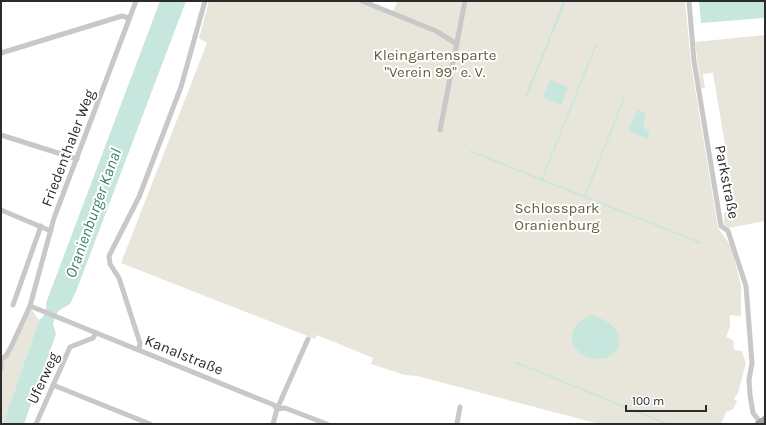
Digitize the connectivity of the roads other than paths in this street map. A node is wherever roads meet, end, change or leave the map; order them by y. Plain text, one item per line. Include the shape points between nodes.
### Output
1 (136, 1) edge
2 (205, 1) edge
3 (362, 1) edge
4 (466, 1) edge
5 (689, 1) edge
6 (373, 3) edge
7 (129, 18) junction
8 (456, 44) junction
9 (1, 53) edge
10 (440, 130) dead end
11 (1, 135) edge
12 (77, 159) junction
13 (1, 210) edge
14 (41, 226) junction
15 (51, 231) junction
16 (13, 305) dead end
17 (30, 306) junction
18 (96, 332) junction
19 (308, 339) dead end
20 (139, 350) junction
21 (1, 360) edge
22 (1, 369) edge
23 (53, 385) junction
24 (460, 407) dead end
25 (278, 409) junction
26 (761, 422) edge
27 (36, 424) edge
28 (150, 424) edge
29 (273, 424) edge
30 (327, 424) edge
31 (457, 424) edge

1 - 7 street, Friedenthaler Weg
2 - 20 street via 182,86 139,197 109,256 110,264 119,278 140,343
3 - 6 street
4 - 8 street
5 - 26 street, Parkstraße via 693,54 721,226 728,231 746,286 752,363 750,395 753,414
6 - 8 street via 436,31
7 - 9 street via 122,16
7 - 12 street, Friedenthaler Weg
8 - 10 street
11 - 12 street
12 - 15 street, Friedenthaler Weg
13 - 14 street
14 - 15 street
14 - 16 street, Friedenthaler Weg
15 - 17 street, Friedenthaler Weg
17 - 18 street, Kanalstraße
17 - 21 street, Friedenthaler Weg via 11,347
18 - 20 street, Kanalstraße
18 - 23 street, Uferweg via 93,338 70,347
19 - 25 street
20 - 25 street, Kanalstraße via 274,405
21 - 22 street
23 - 27 street, Uferweg
23 - 28 street
24 - 31 street
25 - 29 street
25 - 30 street, Kanalstraße via 285,408

